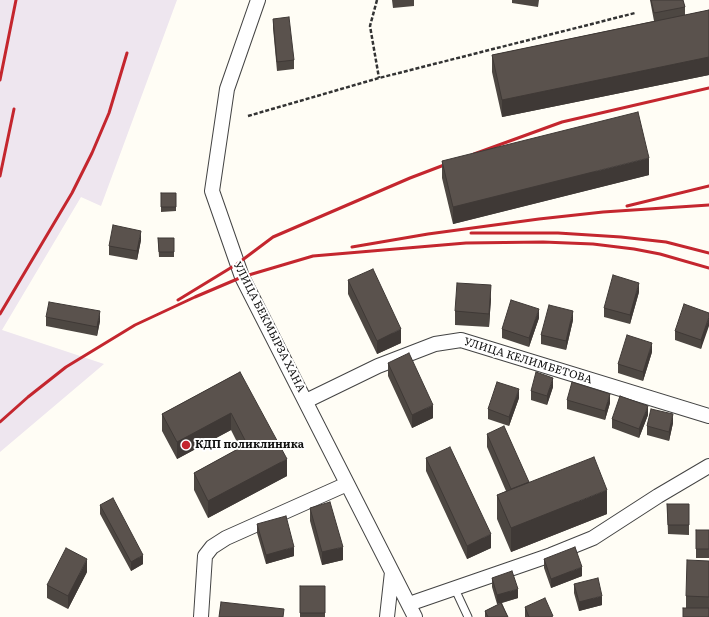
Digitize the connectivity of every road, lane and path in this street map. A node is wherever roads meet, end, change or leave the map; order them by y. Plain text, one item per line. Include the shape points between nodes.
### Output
1 (258, 0) edge
2 (377, 0) edge
3 (635, 13) dead end
4 (379, 78) junction
5 (248, 116) dead end
6 (306, 401) junction
7 (709, 416) edge
8 (709, 466) edge
9 (348, 484) junction
10 (392, 572) junction
11 (454, 587) junction
12 (408, 604) junction
13 (201, 617) edge
14 (387, 617) edge
15 (415, 617) edge
16 (468, 617) edge

1 - 6 street, УЛИЦА БЕКМЫРЗА ХАНА via 227,89 212,191 242,277
2 - 4 path via 370,26
3 - 4 path
4 - 5 path
6 - 7 street, УЛИЦА КЕЛИМБЕТОВА via 385,363 434,344 461,340
6 - 9 street, УЛИЦА БЕКМЫРЗА ХАНА
8 - 11 street via 593,538 551,555
9 - 10 street, УЛИЦА БЕКМЫРЗА ХАНА
9 - 13 street via 226,538 212,547 205,556
10 - 12 street, УЛИЦА БЕКМЫРЗА ХАНА
10 - 14 street
11 - 12 street
11 - 16 lane
12 - 15 street, УЛИЦА БЕКМЫРЗА ХАНА

